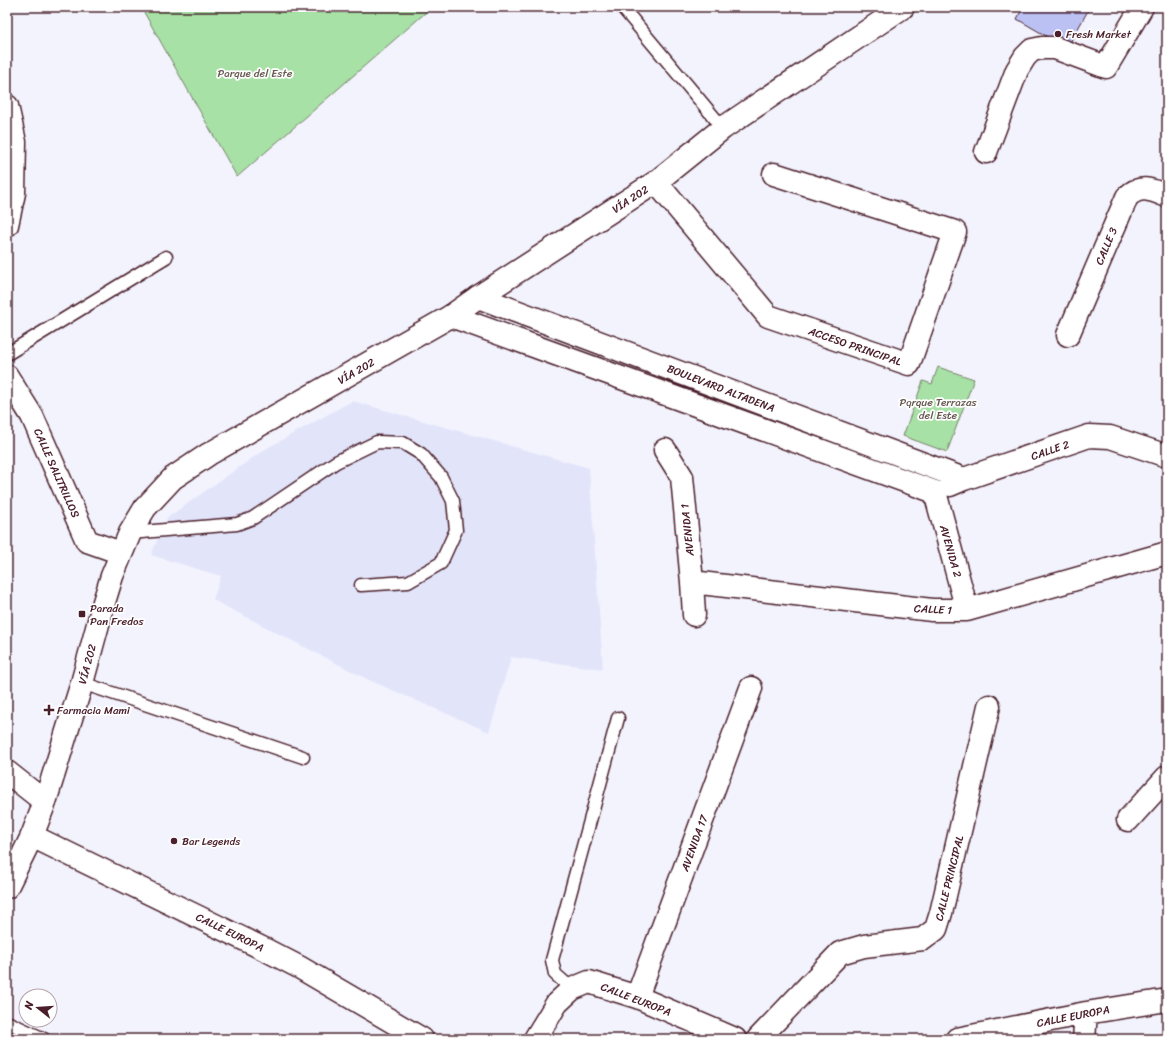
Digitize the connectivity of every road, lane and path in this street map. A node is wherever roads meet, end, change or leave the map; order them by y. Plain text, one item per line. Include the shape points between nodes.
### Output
1 (622, 7) edge
2 (903, 7) edge
3 (1142, 7) edge
4 (7, 106) edge
5 (723, 128) junction
6 (986, 152) dead end
7 (774, 174) dead end
8 (656, 182) junction
9 (1167, 196) edge
10 (7, 225) edge
11 (166, 257) dead end
12 (478, 297) junction
13 (451, 316) junction
14 (1068, 335) dead end
15 (609, 345) junction
16 (7, 354) edge
17 (600, 370) junction
18 (7, 376) edge
19 (773, 407) junction
20 (765, 430) junction
21 (665, 450) dead end
22 (1167, 456) edge
23 (964, 479) junction
24 (935, 492) junction
25 (130, 532) junction
26 (121, 553) junction
27 (1167, 553) edge
28 (692, 582) junction
29 (361, 585) dead end
30 (967, 610) junction
31 (694, 615) dead end
32 (82, 684) junction
33 (751, 688) dead end
34 (989, 706) dead end
35 (618, 718) dead end
36 (303, 757) dead end
37 (7, 772) edge
38 (1167, 777) edge
39 (46, 802) junction
40 (1128, 820) dead end
41 (32, 836) junction
42 (7, 887) edge
43 (572, 989) junction
44 (637, 997) junction
45 (1167, 1000) edge
46 (1086, 1013) junction
47 (7, 1022) edge
48 (1044, 1030) edge
49 (44, 1039) edge
50 (422, 1039) edge
51 (535, 1039) edge
52 (735, 1039) edge
53 (758, 1039) edge
54 (957, 1039) edge
55 (1084, 1039) edge

1 - 5 lane
2 - 5 street, VÍA 202
3 - 6 street via 1106,67 1056,48 1032,50 1017,70
4 - 10 street via 15,142 14,193
5 - 8 street, VÍA 202
7 - 8 street, ACCESO PRINCIPAL via 954,232 909,364 768,316
8 - 12 street, VÍA 202
9 - 14 street, CALLE 3 via 1143,189 1134,190 1127,197
11 - 16 lane
12 - 13 street, VÍA 202
12 - 15 street, BOULEVARD ALTADENA
13 - 17 street
13 - 25 street, VÍA 202 via 209,454 173,478 145,508
15 - 17 street
15 - 19 street, BOULEVARD ALTADENA
17 - 20 street
18 - 26 street, CALLE SALITRILLOS via 32,416 87,541
19 - 20 street
19 - 23 street, BOULEVARD ALTADENA
20 - 24 street
21 - 28 street, AVENIDA 1 via 682,477
22 - 23 street, CALLE 2 via 1110,437 1089,436
23 - 24 street, CALLE 2
24 - 30 street, AVENIDA 2
25 - 26 street, VÍA 202
25 - 29 lane via 237,524 253,518 336,462 377,442 403,443 421,454 441,477 453,501 456,530 441,563 408,582
26 - 32 street, VÍA 202 via 104,602
27 - 30 street, CALLE 1
28 - 30 street, CALLE 1 via 932,610
28 - 31 street, AVENIDA 1
32 - 36 lane
32 - 39 street, VÍA 202
33 - 44 street, AVENIDA 17
34 - 53 street, CALLE PRINCIPAL via 936,929 924,939 864,946 840,953
35 - 43 lane via 552,960 555,974
37 - 39 street
38 - 40 street
39 - 41 street, VÍA 202
41 - 42 street, VÍA 202
41 - 50 street, CALLE EUROPA via 287,961
43 - 44 street, CALLE EUROPA via 589,982
43 - 51 street, CALLE EUROPA via 557,1003
44 - 52 street, CALLE EUROPA
45 - 46 street, CALLE EUROPA
46 - 48 street, CALLE EUROPA
46 - 55 street
47 - 49 lane
48 - 54 street, CALLE EUROPA

